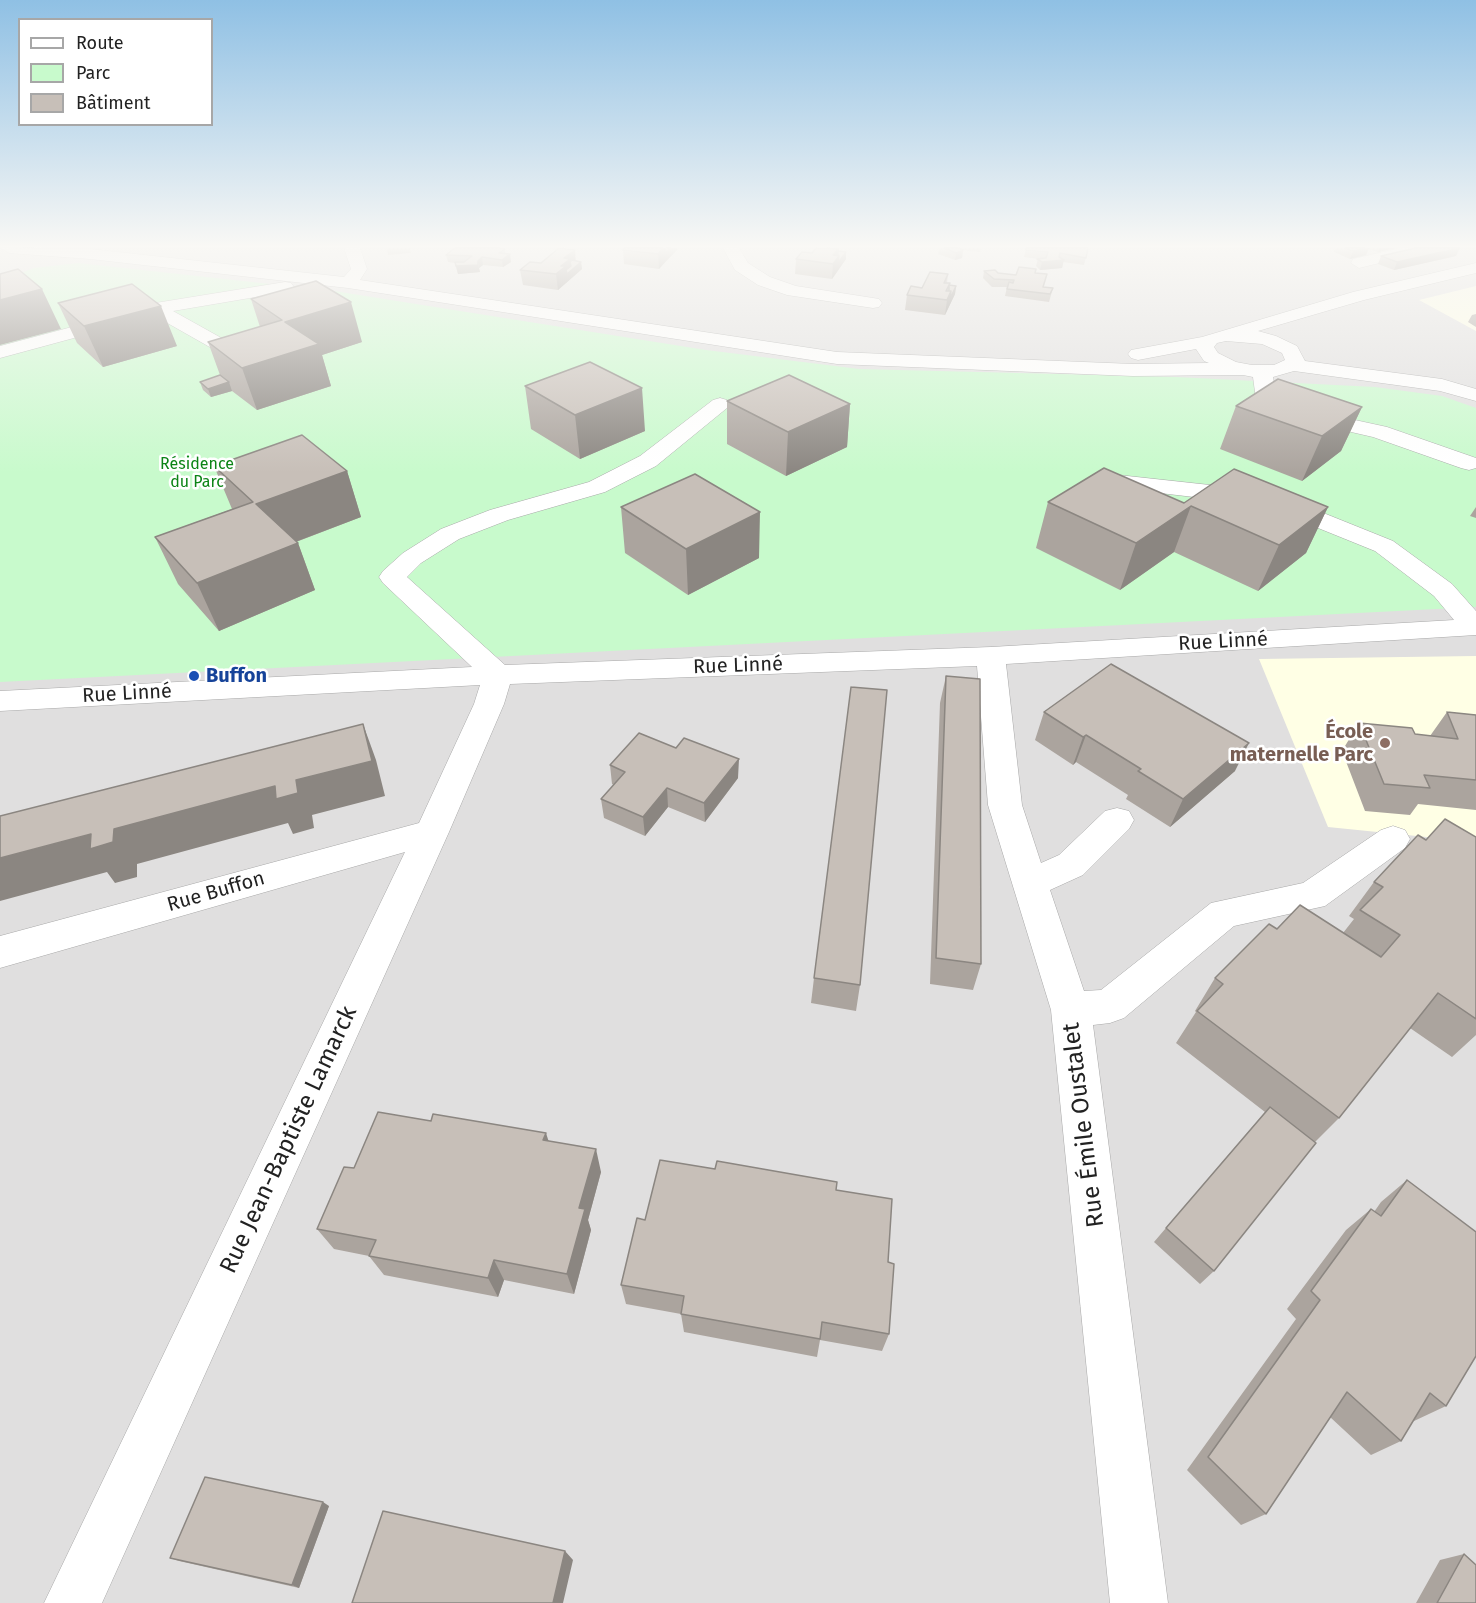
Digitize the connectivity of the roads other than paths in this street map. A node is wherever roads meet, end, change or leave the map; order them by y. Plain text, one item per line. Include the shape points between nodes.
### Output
1 (110, 323) edge
2 (181, 323) edge
3 (608, 323) edge
4 (1267, 323) edge
5 (1311, 323) edge
6 (1226, 335) junction
7 (1206, 342) junction
8 (0, 352) edge
9 (1291, 358) junction
10 (253, 363) edge
11 (999, 366) junction
12 (1252, 370) junction
13 (1476, 395) edge
14 (720, 404) dead end
15 (1469, 463) dead end
16 (1100, 480) edge
17 (1475, 627) edge
18 (991, 656) junction
19 (498, 675) junction
20 (0, 701) edge
21 (1118, 820) dead end
22 (432, 832) junction
23 (1393, 839) dead end
24 (1030, 883) junction
25 (0, 952) edge
26 (1071, 1010) junction
27 (73, 1603) edge
28 (1140, 1603) edge

1 - 8 street
2 - 10 street
3 - 11 street via 837,358
4 - 6 street
5 - 9 street
6 - 7 street
6 - 9 street via 1254,336 1281,345
7 - 11 street via 1120,357
7 - 12 street via 1204,347 1211,357
9 - 12 street via 1274,371
9 - 13 street via 1442,385
11 - 12 street
12 - 15 street via 1265,381 1267,407 1378,432
14 - 19 street via 648,461 597,487 499,515 450,534 411,558 392,577
16 - 17 street via 1228,494 1288,507 1384,546 1443,590
17 - 18 street, Rue Linné
18 - 19 street, Rue Linné
18 - 24 street, Rue Émile Oustalet via 1005,805
19 - 20 street, Rue Linné
19 - 22 street, Rue Jean-Baptiste Lamarck
21 - 24 street via 1071,865
22 - 25 street, Rue Buffon
22 - 27 street, Rue Jean-Baptiste Lamarck
23 - 26 street via 1312,896 1224,913 1110,1006
24 - 26 street, Rue Émile Oustalet
26 - 28 street, Rue Émile Oustalet

